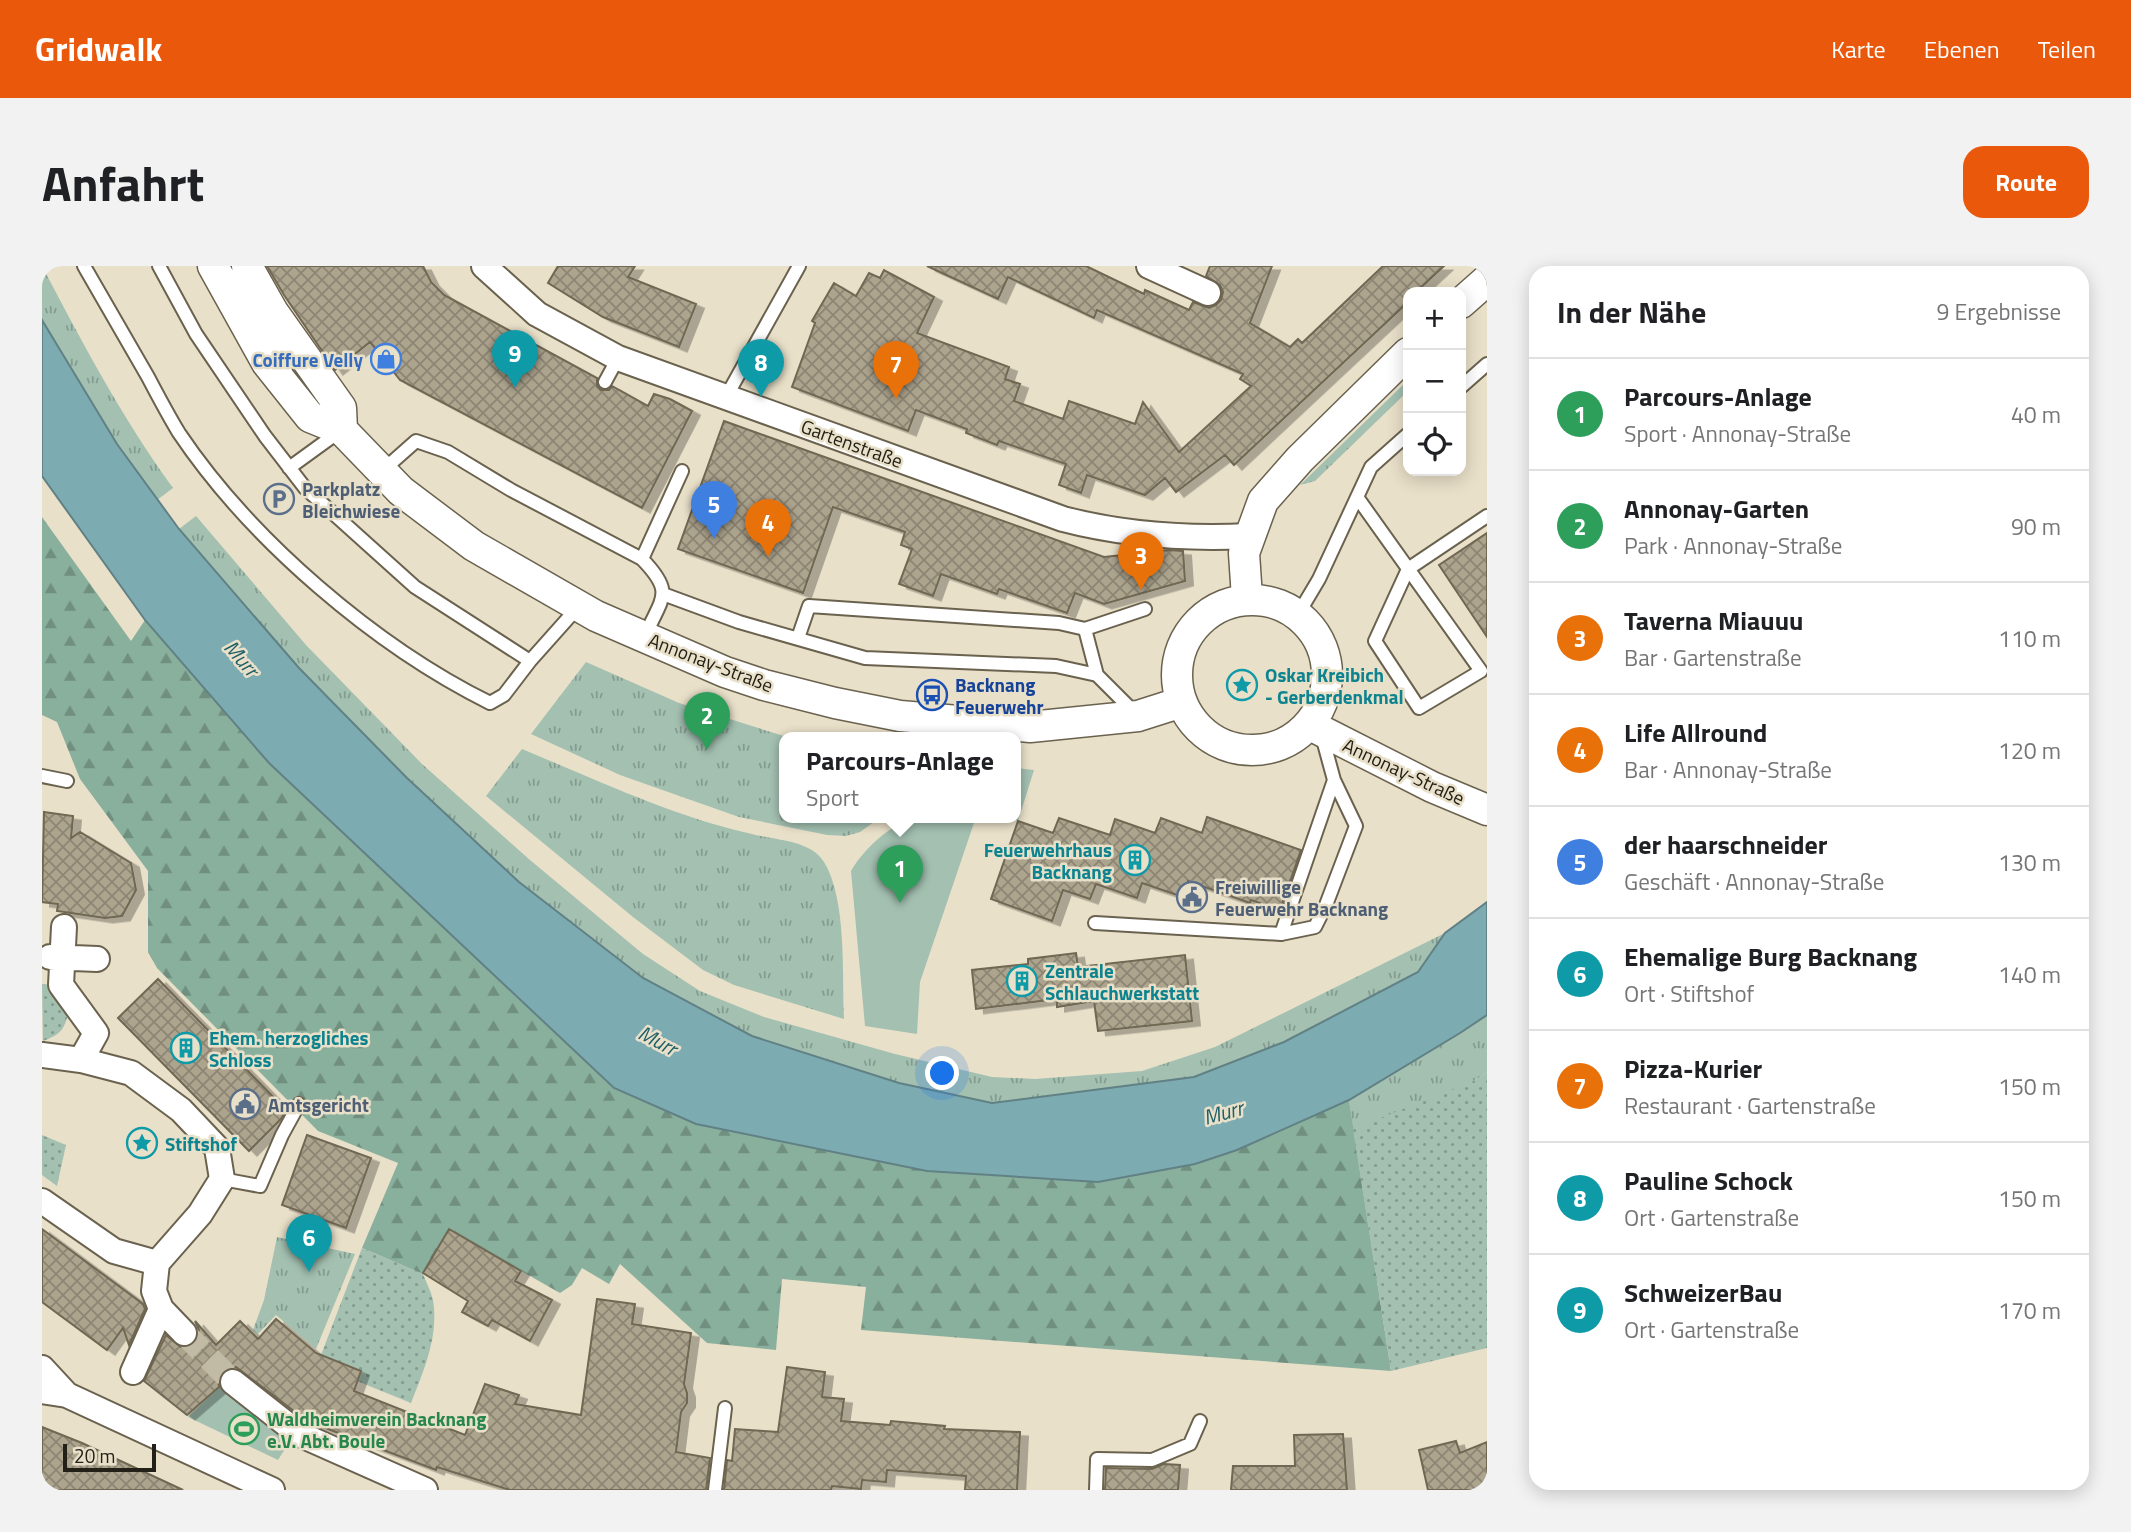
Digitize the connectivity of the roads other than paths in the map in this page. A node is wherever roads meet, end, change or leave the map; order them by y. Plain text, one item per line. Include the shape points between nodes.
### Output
1 (85, 266) edge
2 (159, 266) edge
3 (213, 266) edge
4 (228, 266) edge
5 (247, 266) edge
6 (484, 266) edge
7 (799, 266) edge
8 (1149, 266) edge
9 (1487, 280) edge
10 (1208, 293) dead end
11 (1466, 299) edge
12 (618, 358) junction
13 (1403, 358) edge
14 (1487, 364) edge
15 (294, 372) junction
16 (605, 382) dead end
17 (1466, 383) edge
18 (726, 397) junction
19 (342, 430) junction
20 (1403, 438) edge
21 (289, 468) junction
22 (682, 471) dead end
23 (381, 472) junction
24 (1357, 497) junction
25 (1487, 516) edge
26 (1249, 536) junction
27 (642, 559) junction
28 (1408, 569) junction
29 (663, 594) junction
30 (1247, 598) junction
31 (579, 606) junction
32 (1145, 609) dead end
33 (1297, 615) junction
34 (1085, 629) junction
35 (645, 637) junction
36 (798, 638) junction
37 (530, 661) junction
38 (1097, 675) junction
39 (1182, 702) junction
40 (1138, 716) junction
41 (1315, 728) junction
42 (42, 776) edge
43 (1334, 780) junction
44 (67, 781) dead end
45 (1487, 810) edge
46 (1095, 922) dead end
47 (64, 927) dead end
48 (1282, 934) junction
49 (56, 957) junction
50 (97, 959) dead end
51 (42, 1055) edge
52 (81, 1060) junction
53 (299, 1104) dead end
54 (222, 1179) junction
55 (42, 1201) edge
56 (157, 1262) junction
57 (161, 1310) junction
58 (184, 1333) tunnel mouth
59 (42, 1368) edge
60 (134, 1372) dead end
61 (233, 1382) tunnel mouth
62 (42, 1391) edge
63 (67, 1395) junction
64 (725, 1408) dead end
65 (1200, 1422) dead end
66 (272, 1490) edge
67 (425, 1490) edge
68 (715, 1490) edge
69 (1096, 1490) edge

1 - 37 lane via 179,432 276,548 346,611 447,681 490,703 504,695
2 - 21 lane via 196,334
3 - 15 street, Annonay-Straße via 244,324
4 - 15 lane
5 - 15 street, Annonay-Straße via 274,312
6 - 12 street, Gartenstraße via 537,314
7 - 18 lane
8 - 10 street
9 - 11 street
12 - 16 lane
12 - 18 street, Gartenstraße
13 - 26 street via 1270,492
14 - 17 lane
15 - 19 street, Annonay-Straße via 341,408
18 - 26 street, Gartenstraße via 1083,524 1212,538
19 - 21 lane
19 - 23 street, Annonay-Straße
20 - 24 lane via 1371,467
21 - 37 lane via 305,488 415,587
22 - 27 lane
23 - 27 lane via 416,441 448,453
23 - 31 street, Annonay-Straße via 474,546
24 - 28 lane
24 - 33 lane
25 - 28 lane
26 - 30 street via 1244,553
27 - 29 lane via 662,583
28 - 28 lane via 1481,671 1419,708 1375,641
29 - 35 lane
29 - 36 lane
30 - 33 street
30 - 39 street via 1219,608 1189,635 1179,657
31 - 35 street, Annonay-Straße
31 - 37 lane
32 - 34 lane
33 - 41 street via 1324,653 1324,694
34 - 36 lane via 1059,623 809,606
34 - 38 lane
35 - 40 street, Annonay-Straße via 764,685 900,716 1030,727
36 - 38 lane via 865,658 1056,666
38 - 40 lane
39 - 40 street, Annonay-Straße
39 - 41 street via 1207,735 1228,747 1275,747
41 - 43 lane, Annonay-Straße
41 - 45 street, Annonay-Straße
42 - 44 lane
43 - 48 lane, Annonay-Straße
43 - 48 lane, Annonay-Straße via 1356,826 1315,927
46 - 48 lane, Annonay-Straße
47 - 49 street
49 - 50 street
49 - 52 street via 61,985 96,1033
51 - 52 street
52 - 54 street via 131,1073 179,1113 217,1148
53 - 54 lane via 260,1186
54 - 56 street via 200,1213
55 - 56 street via 90,1240
56 - 57 street via 154,1292
57 - 58 street
57 - 60 street
59 - 63 street
61 - 67 street via 299,1434
62 - 63 street
63 - 66 street
64 - 68 lane
65 - 69 lane via 1190,1444 1152,1460 1097,1459

